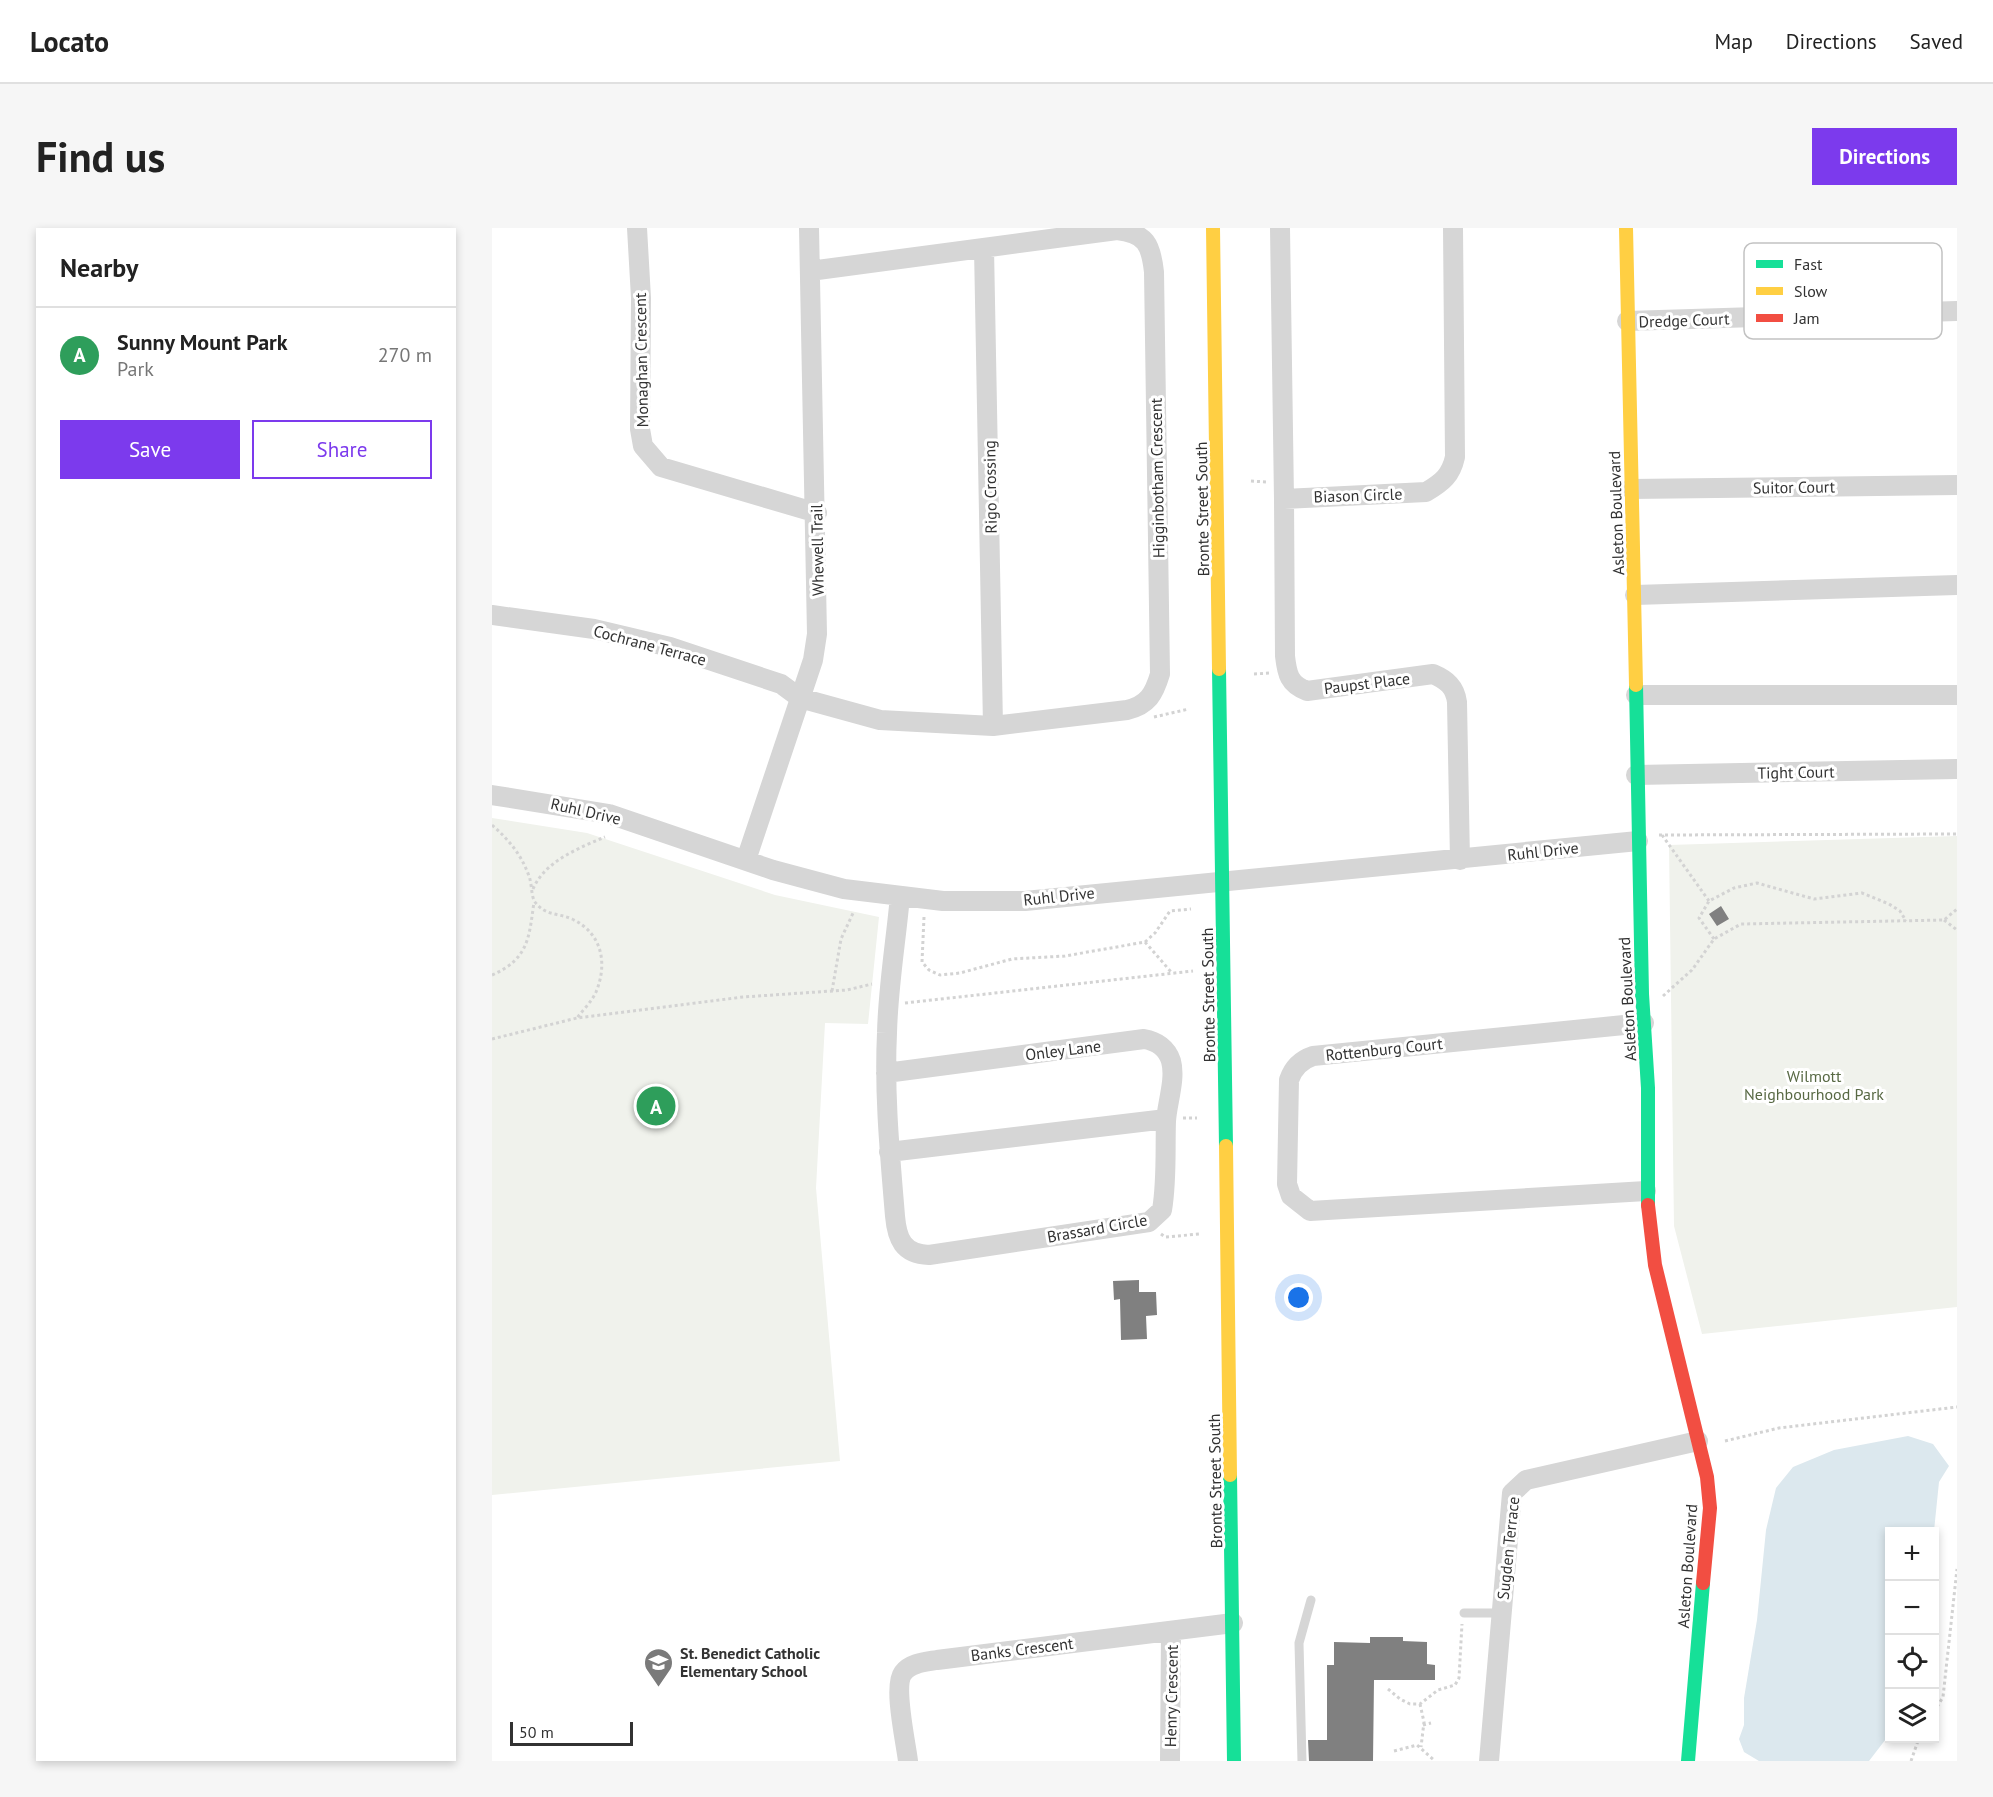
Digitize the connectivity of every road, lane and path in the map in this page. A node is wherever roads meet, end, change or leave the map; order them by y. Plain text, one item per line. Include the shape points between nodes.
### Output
1 (637, 228) edge
2 (808, 228) edge
3 (1213, 228) edge
4 (1280, 228) edge
5 (1453, 228) edge
6 (1626, 228) edge
7 (984, 248) junction
8 (810, 271) junction
9 (1942, 311) edge
10 (1957, 311) edge
11 (1744, 317) edge
12 (1627, 321) junction
13 (1957, 485) edge
14 (1631, 489) junction
15 (1284, 499) junction
16 (817, 513) junction
17 (1957, 585) edge
18 (1635, 595) junction
19 (492, 615) edge
20 (1636, 695) junction
21 (1957, 695) edge
22 (800, 698) junction
23 (1140, 707) junction
24 (1189, 709) dead end
25 (993, 726) junction
26 (1957, 769) edge
27 (1636, 775) junction
28 (492, 795) edge
29 (492, 825) edge
30 (1957, 834) edge
31 (1662, 835) junction
32 (605, 837) dead end
33 (1638, 837) junction
34 (746, 860) junction
35 (1460, 860) junction
36 (1223, 881) junction
37 (532, 888) junction
38 (900, 896) junction
39 (926, 899) junction
40 (534, 901) junction
41 (1709, 901) junction
42 (1191, 909) dead end
43 (1957, 909) edge
44 (854, 911) dead end
45 (1944, 920) junction
46 (1906, 921) junction
47 (1957, 930) edge
48 (1714, 939) junction
49 (1145, 942) junction
50 (1193, 971) dead end
51 (1172, 974) junction
52 (492, 975) edge
53 (892, 982) junction
54 (832, 991) junction
55 (890, 1004) junction
56 (577, 1018) junction
57 (1644, 1018) junction
58 (492, 1039) edge
59 (886, 1073) junction
60 (1166, 1119) junction
61 (889, 1152) junction
62 (1646, 1191) junction
63 (1149, 1222) junction
64 (1200, 1233) dead end
65 (1957, 1407) edge
66 (1698, 1441) junction
67 (1725, 1441) dead end
68 (1957, 1569) edge
69 (1311, 1599) dead end
70 (1464, 1613) joint
71 (1501, 1613) junction
72 (1233, 1623) junction
73 (1171, 1631) junction
74 (1388, 1689) dead end
75 (1420, 1704) junction
76 (1939, 1704) edge
77 (1431, 1723) dead end
78 (1423, 1725) junction
79 (1917, 1743) edge
80 (1421, 1747) junction
81 (1394, 1751) dead end
82 (908, 1761) edge
83 (1170, 1761) edge
84 (1234, 1761) edge
85 (1302, 1761) edge
86 (1435, 1761) edge
87 (1489, 1761) edge
88 (1688, 1761) edge
89 (1911, 1761) edge

1 - 16 street, Monaghan Crescent via 643,446 662,467
2 - 8 street, Whewell Trail
3 - 36 street, Bronte Street South
4 - 15 street
5 - 15 street, Biason Circle via 1452,472 1426,492
6 - 12 street, Asleton Boulevard
7 - 8 street, Higginbotham Crescent
7 - 23 street, Higginbotham Crescent via 1117,230 1144,239 1151,252 1160,674 1155,690
7 - 25 street, Rigo Crossing
8 - 16 street, Whewell Trail
9 - 10 street, Dredge Court
11 - 12 street, Dredge Court
12 - 14 street, Asleton Boulevard
13 - 14 street, Suitor Court
14 - 18 street, Asleton Boulevard
15 - 35 street, Paupst Place via 1285,656 1289,679 1307,691 1433,674 1450,684 1457,702
16 - 22 street, Whewell Trail via 817,634
17 - 18 street
18 - 20 street, Asleton Boulevard
19 - 22 street, Cochrane Terrace via 594,629 670,647 781,684
20 - 21 street
20 - 27 street, Asleton Boulevard
22 - 25 street via 880,720
22 - 34 street, Whewell Trail
23 - 24 path via 1156,719
23 - 25 street
26 - 27 street, Tight Court
27 - 33 street, Asleton Boulevard
28 - 34 street, Ruhl Drive via 609,814
29 - 37 path via 512,842
30 - 31 path
31 - 33 path
31 - 41 path
32 - 37 path via 560,859
33 - 35 street, Ruhl Drive
33 - 57 street, Asleton Boulevard
34 - 38 street, Ruhl Drive via 844,889
35 - 36 street, Ruhl Drive
36 - 39 street, Ruhl Drive via 1025,901
36 - 72 street, Bronte Street South
37 - 40 path
38 - 39 street, Ruhl Drive
38 - 53 street, Brassard Circle
39 - 49 path via 922,962 940,975 1012,959 1065,956
40 - 52 path via 529,942 515,962
40 - 56 path via 550,914 571,918 587,929 600,946 603,960 596,993
41 - 46 path via 1734,888 1757,883 1814,899 1862,893 1889,904
41 - 48 path via 1699,918
42 - 49 path via 1170,911
43 - 45 path
44 - 54 path via 841,939
45 - 46 path
45 - 47 path
46 - 48 path via 1741,924
48 - 57 path via 1692,970
49 - 51 path
50 - 51 path
51 - 55 path
53 - 54 path
53 - 55 street, Brassard Circle
54 - 56 path via 743,997
55 - 59 street, Brassard Circle
56 - 58 path
57 - 62 street, Asleton Boulevard via 1648,1088
57 - 62 street, Rottenburg Court via 1305,1059 1289,1080 1287,1184 1291,1196 1310,1211
59 - 60 street, Onley Lane via 1144,1039 1154,1041 1171,1060
59 - 61 street, Brassard Circle
60 - 61 street
60 - 63 street, Brassard Circle via 1162,1210
61 - 63 street, Brassard Circle via 897,1232 903,1247 916,1255
62 - 66 street, Asleton Boulevard via 1655,1265
63 - 64 path via 1165,1237
65 - 67 path via 1779,1428
66 - 71 street, Sugden Terrace via 1519,1484 1512,1492 1510,1506
66 - 88 street, Asleton Boulevard via 1710,1508
68 - 76 path
69 - 85 lane via 1299,1643
70 - 71 lane
70 - 75 path via 1459,1678 1455,1685 1438,1690
71 - 87 street, Sugden Terrace
72 - 73 street, Banks Crescent
72 - 84 street, Bronte Street South
73 - 82 street, Banks Crescent via 912,1665 902,1674 899,1690
73 - 83 street, Henry Crescent
74 - 75 path via 1400,1700
75 - 78 path
77 - 78 path
78 - 80 path
79 - 89 path
80 - 81 path via 1409,1745
80 - 86 path

